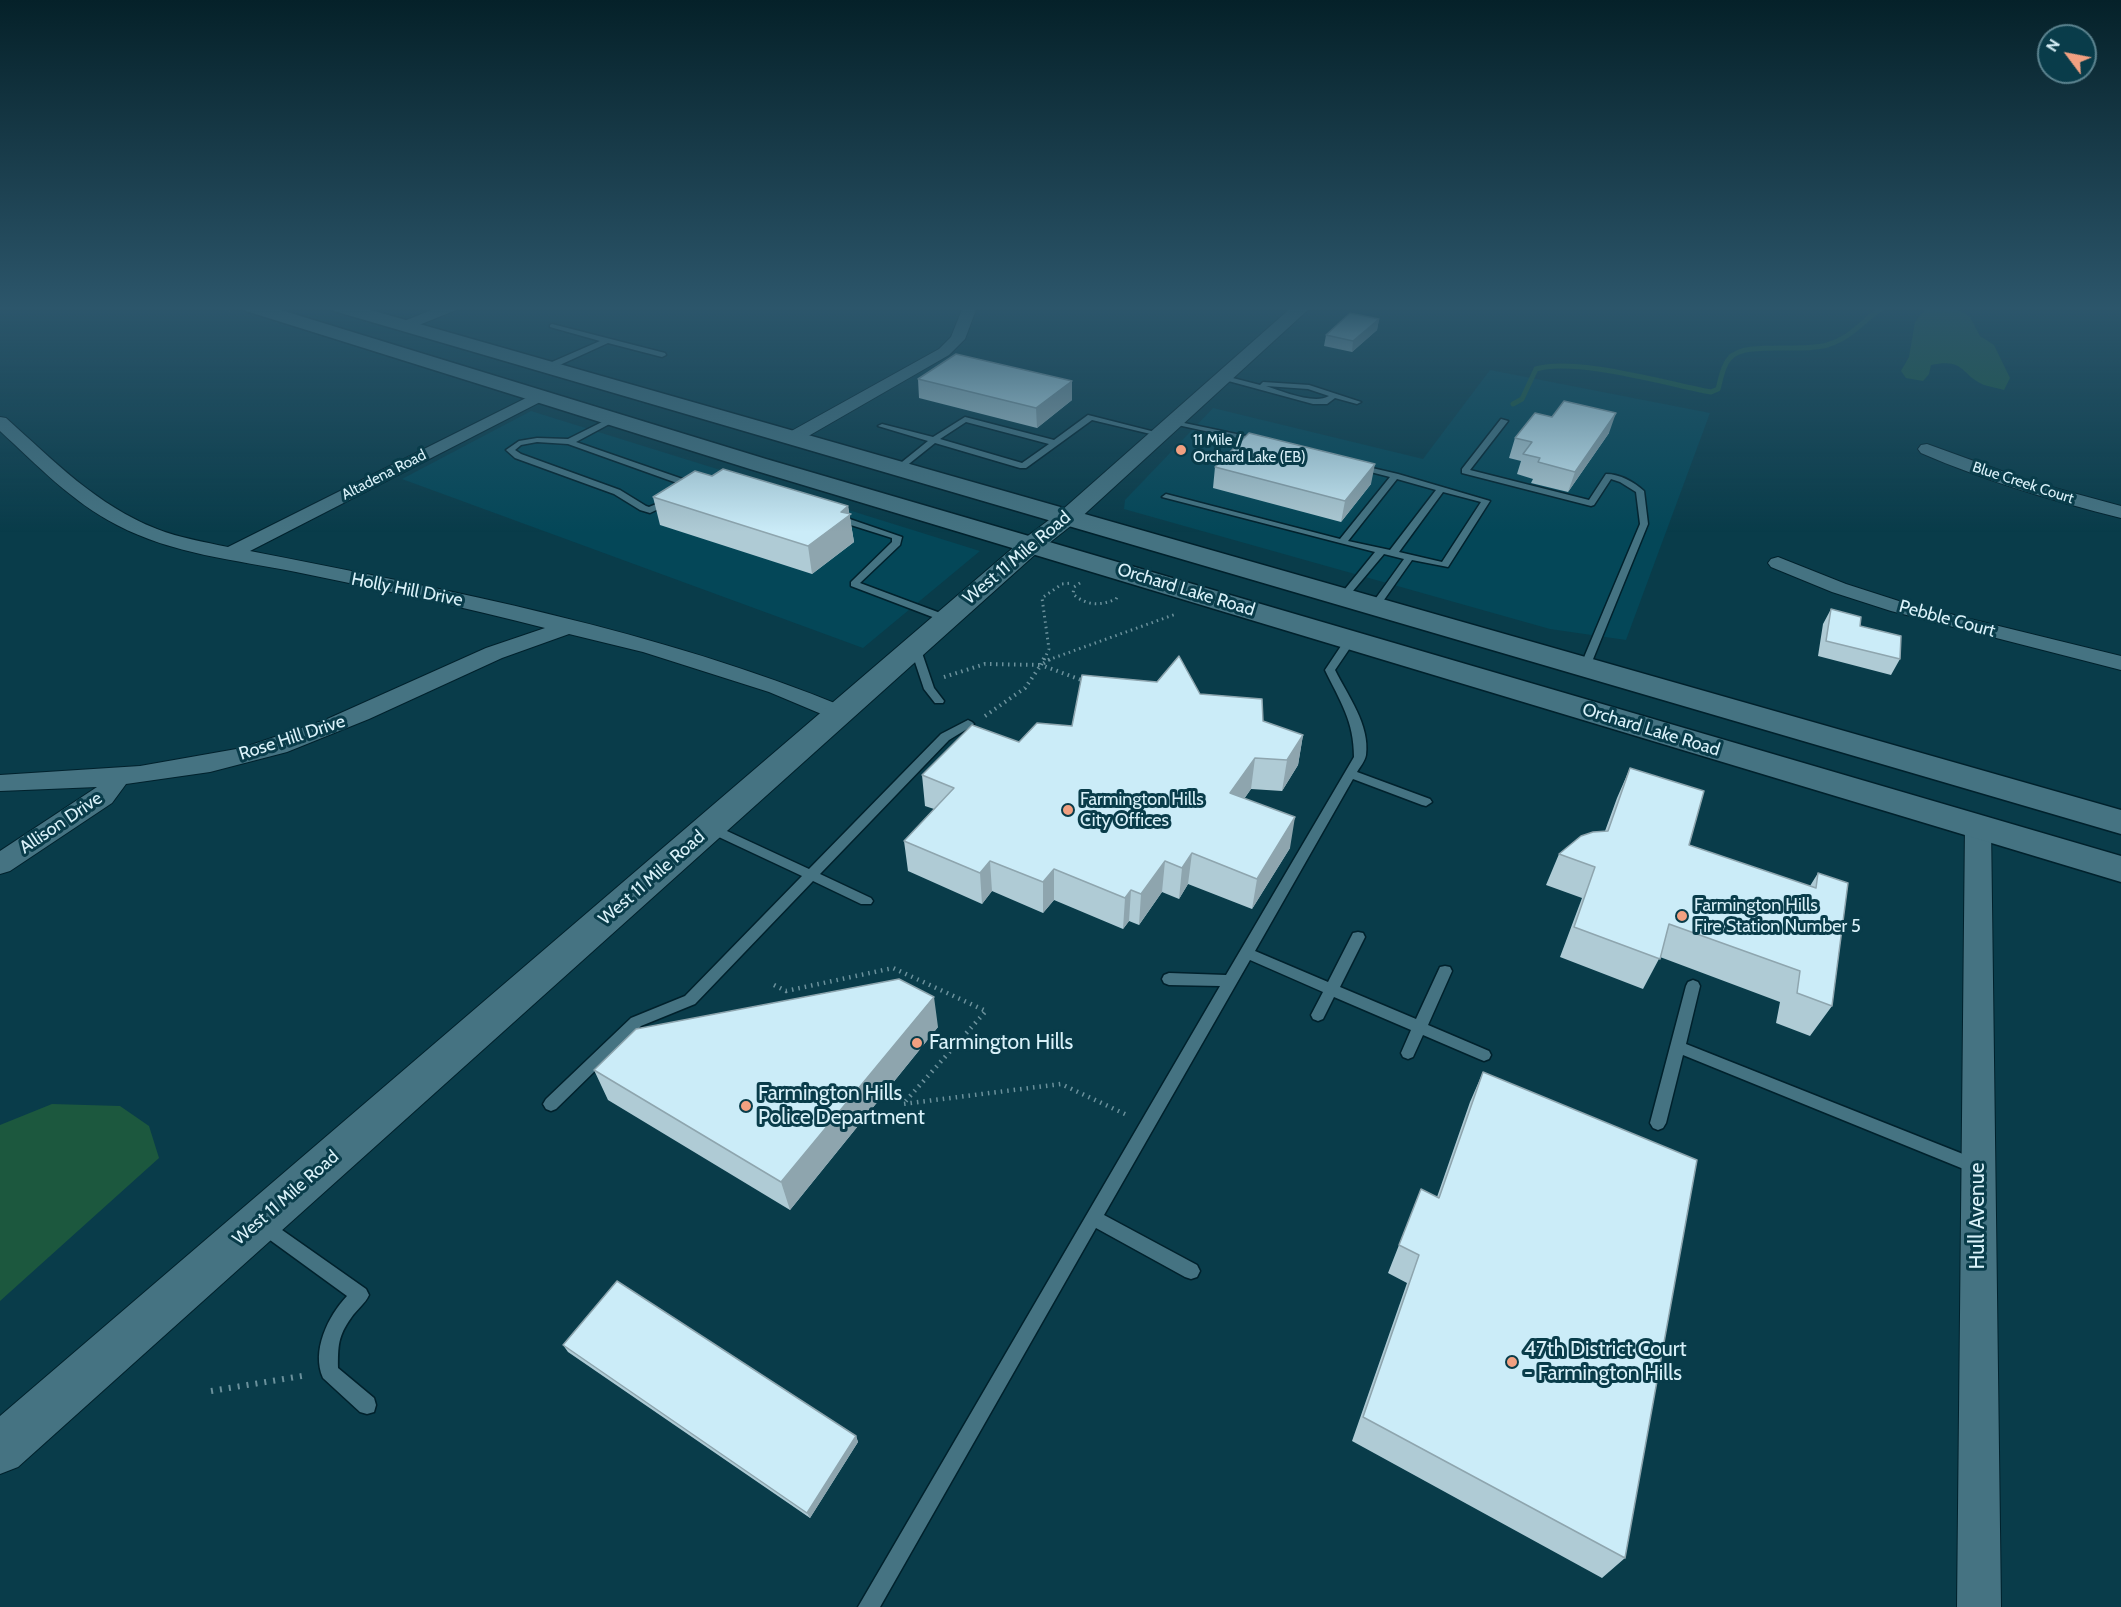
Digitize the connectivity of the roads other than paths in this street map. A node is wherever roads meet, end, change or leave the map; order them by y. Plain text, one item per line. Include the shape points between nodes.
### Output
1 (497, 382) edge
2 (566, 382) edge
3 (597, 382) edge
4 (891, 382) edge
5 (1218, 382) edge
6 (1245, 382) edge
7 (1253, 384) junction
8 (540, 396) junction
9 (1333, 396) junction
10 (1357, 402) dead end
11 (612, 419) junction
12 (1504, 421) dead end
13 (0, 422) edge
14 (882, 426) dead end
15 (1166, 428) junction
16 (792, 438) junction
17 (934, 441) junction
18 (569, 442) junction
19 (1055, 443) junction
20 (1270, 443) edge
21 (1927, 449) dead end
22 (1350, 464) edge
23 (900, 468) junction
24 (1395, 476) junction
25 (1441, 489) junction
26 (687, 492) edge
27 (1000, 496) junction
28 (1166, 497) dead end
29 (677, 498) edge
30 (2121, 512) edge
31 (830, 516) edge
32 (1069, 516) junction
33 (937, 517) junction
34 (1342, 542) junction
35 (1166, 544) junction
36 (1030, 546) junction
37 (1382, 550) junction
38 (1393, 553) junction
39 (229, 554) junction
40 (1410, 557) junction
41 (1778, 562) dead end
42 (1110, 567) junction
43 (1344, 596) junction
44 (1376, 605) junction
45 (947, 619) junction
46 (567, 627) junction
47 (1351, 639) junction
48 (915, 647) junction
49 (2121, 663) edge
50 (1585, 667) junction
51 (1693, 697) junction
52 (939, 700) dead end
53 (840, 714) junction
54 (1771, 720) junction
55 (968, 724) road end
56 (1644, 728) junction
57 (1761, 762) junction
58 (1350, 774) junction
59 (118, 777) junction
60 (0, 783) edge
61 (1426, 802) dead end
62 (2121, 822) edge
63 (1978, 825) junction
64 (709, 828) junction
65 (2121, 836) edge
66 (0, 864) edge
67 (2121, 869) edge
68 (811, 875) junction
69 (866, 901) dead end
70 (1358, 937) dead end
71 (1247, 953) junction
72 (1445, 971) dead end
73 (1169, 979) dead end
74 (1231, 981) junction
75 (1693, 986) dead end
76 (1331, 989) junction
77 (1318, 1015) dead end
78 (1419, 1027) junction
79 (1678, 1047) junction
80 (1408, 1053) dead end
81 (1484, 1055) dead end
82 (551, 1104) dead end
83 (1658, 1124) dead end
84 (1978, 1168) junction
85 (1094, 1218) junction
86 (260, 1222) junction
87 (1191, 1271) dead end
88 (367, 1405) dead end
89 (0, 1449) edge
90 (868, 1607) edge
91 (1979, 1607) edge

1 - 8 main road, Orchard Lake Road
2 - 8 main road via 553,385
3 - 16 main road, Orchard Lake Road
4 - 16 street
5 - 15 street, West 11 Mile Road
6 - 7 lane
7 - 9 lane via 1309,387
7 - 9 lane via 1313,402 1324,402
8 - 11 main road, Orchard Lake Road
8 - 39 street, Altadena Road
9 - 10 lane
11 - 18 lane
11 - 33 main road, Orchard Lake Road
12 - 50 lane via 1465,471 1591,503 1609,476 1640,491 1644,524
13 - 39 street, Holly Hill Drive via 74,488 109,513 143,531
14 - 17 lane
15 - 19 lane via 1091,417
15 - 20 lane via 1213,429
15 - 32 street, West 11 Mile Road
16 - 23 main road, Orchard Lake Road
17 - 19 lane via 965,419
17 - 19 lane via 1023,466
17 - 23 lane
18 - 26 lane via 702,486
18 - 29 lane via 537,440 519,443 510,450 617,492 643,508 656,508
21 - 30 street, Blue Creek Court via 2036,489
22 - 24 lane
23 - 27 main road, Orchard Lake Road
24 - 25 lane
24 - 34 lane
25 - 38 lane
25 - 40 lane via 1486,501 1445,565
27 - 32 main road, Orchard Lake Road
27 - 33 main road via 966,517
28 - 34 lane
31 - 45 lane via 897,537 897,543 854,584
32 - 35 main road, Orchard Lake Road
32 - 36 street, West 11 Mile Road
33 - 36 main road, Orchard Lake Road
34 - 37 lane
35 - 42 main road via 1127,550 1114,558
35 - 43 main road, Orchard Lake Road
36 - 42 main road, Orchard Lake Road
36 - 45 street, West 11 Mile Road
37 - 38 lane
37 - 43 lane
38 - 40 lane
39 - 46 street, Holly Hill Drive via 432,594
40 - 44 lane
41 - 49 street, Pebble Court via 1898,607
42 - 47 main road, Orchard Lake Road
43 - 44 main road, Orchard Lake Road
44 - 50 main road, Orchard Lake Road
45 - 48 street, West 11 Mile Road
46 - 53 street, Holly Hill Drive via 706,664 777,687
46 - 59 street, Rose Hill Drive via 496,652 385,704 277,746 169,771
47 - 56 main road, Orchard Lake Road
47 - 58 lane via 1330,670 1354,714 1360,735 1360,758
48 - 52 lane via 929,689
48 - 53 street, West 11 Mile Road
50 - 51 main road, Orchard Lake Road
51 - 54 main road, Orchard Lake Road
51 - 56 main road via 1683,722
53 - 64 street, West 11 Mile Road
54 - 57 main road
54 - 62 main road, Orchard Lake Road
55 - 68 lane via 945,737
56 - 57 main road, Orchard Lake Road
57 - 63 main road, Orchard Lake Road
58 - 61 lane
58 - 71 lane
59 - 60 street, Rose Hill Drive
59 - 66 street, Allison Drive via 104,797
63 - 65 main road via 1968,814 1965,796 1990,798
63 - 67 main road, Orchard Lake Road
63 - 84 street, Hull Avenue
64 - 68 lane
64 - 86 street, West 11 Mile Road
68 - 69 lane
68 - 82 lane via 690,1000 636,1022
70 - 76 lane
71 - 74 lane
71 - 76 lane
72 - 78 lane
73 - 74 lane
74 - 85 lane
75 - 79 lane
76 - 77 lane
76 - 78 lane
78 - 80 lane
78 - 81 lane
79 - 83 lane
79 - 84 lane
84 - 91 street, Hull Avenue
85 - 87 lane
85 - 90 lane
86 - 88 lane via 360,1295 345,1311 328,1342 329,1372
86 - 89 street, West 11 Mile Road

